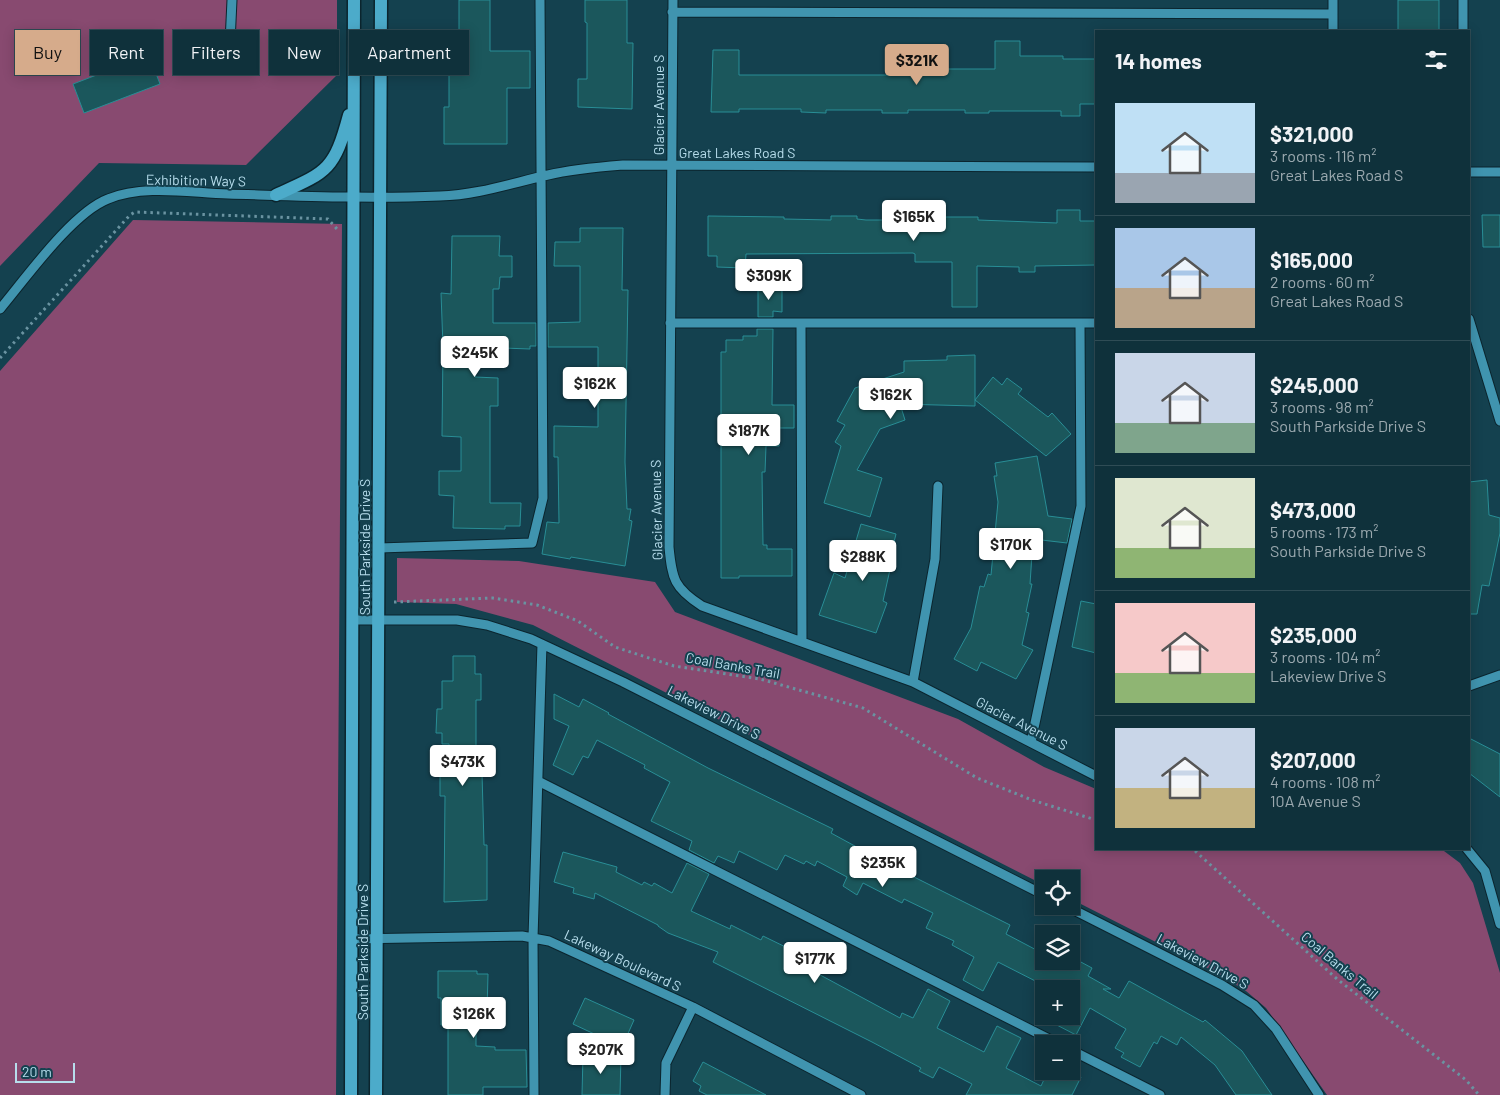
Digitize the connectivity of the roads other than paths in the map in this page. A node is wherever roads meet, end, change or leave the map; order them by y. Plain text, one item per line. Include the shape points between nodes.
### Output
1 (232, 0) edge
2 (354, 0) edge
3 (381, 0) edge
4 (540, 0) edge
5 (673, 0) edge
6 (1333, 0) edge
7 (1464, 0) edge
8 (672, 12) junction
9 (1333, 14) junction
10 (231, 30) edge
11 (1333, 30) edge
12 (1463, 30) edge
13 (353, 98) junction
14 (671, 166) junction
15 (1095, 167) edge
16 (1470, 172) edge
17 (1500, 172) edge
18 (541, 177) junction
19 (276, 195) junction
20 (380, 197) junction
21 (353, 198) junction
22 (0, 309) edge
23 (670, 323) junction
24 (801, 323) junction
25 (1080, 323) junction
26 (1095, 323) edge
27 (1470, 325) edge
28 (1500, 422) edge
29 (938, 486) dead end
30 (379, 548) junction
31 (353, 620) junction
32 (379, 620) junction
33 (802, 642) junction
34 (542, 644) junction
35 (1500, 675) edge
36 (913, 682) junction
37 (1470, 686) edge
38 (1031, 742) junction
39 (1095, 775) edge
40 (538, 780) junction
41 (1468, 850) edge
42 (1035, 890) edge
43 (1080, 913) edge
44 (1500, 924) edge
45 (352, 938) junction
46 (377, 938) junction
47 (533, 938) junction
48 (693, 1007) junction
49 (1041, 1035) edge
50 (1080, 1055) edge
51 (351, 1095) edge
52 (376, 1095) edge
53 (534, 1095) edge
54 (666, 1095) edge
55 (861, 1095) edge
56 (1160, 1095) edge
57 (1320, 1095) edge

1 - 10 street
2 - 13 main road, South Parkside Drive S
3 - 20 main road, South Parkside Drive S
4 - 18 street
5 - 8 street, Glacier Avenue S
6 - 9 street
7 - 12 street
8 - 9 street
8 - 14 street, Glacier Avenue S
9 - 11 street
13 - 19 main road via 332,163 323,173
13 - 21 main road, South Parkside Drive S
14 - 15 street, Great Lakes Road S
14 - 18 street, Great Lakes Road S via 597,167
14 - 23 street, Glacier Avenue S
16 - 17 street
18 - 20 street, Great Lakes Road S via 484,191 442,196
18 - 30 street via 543,498 532,543
19 - 21 street, Exhibition Way S
19 - 22 street, Exhibition Way S via 146,191 107,199 68,229
20 - 21 street, Exhibition Way S
20 - 30 main road, South Parkside Drive S
21 - 31 main road, South Parkside Drive S
23 - 24 street
23 - 33 street, Glacier Avenue S via 669,547 672,574 684,595 702,606
24 - 25 street
24 - 33 street
25 - 26 street
25 - 38 street via 1080,506
27 - 28 street
29 - 36 street via 935,559
30 - 32 main road, South Parkside Drive S
31 - 32 street, Lakeview Drive S
31 - 45 main road, South Parkside Drive S
32 - 34 street, Lakeview Drive S via 457,620 487,625
32 - 46 main road, South Parkside Drive S
33 - 36 street, Glacier Avenue S
34 - 40 street
34 - 42 street, Lakeview Drive S
35 - 37 street
36 - 38 street, Glacier Avenue S
38 - 39 street, Glacier Avenue S
40 - 47 street
40 - 49 street
41 - 44 street via 1485,871
43 - 57 street, Lakeview Drive S via 1254,1004 1276,1029
45 - 46 street, Lakeway Boulevard S
45 - 51 main road, South Parkside Drive S
46 - 47 street, Lakeway Boulevard S
46 - 52 main road, South Parkside Drive S
47 - 48 street, Lakeway Boulevard S via 549,941
47 - 53 street
48 - 54 street via 666,1063
48 - 55 street, Lakeway Boulevard S
50 - 56 street

